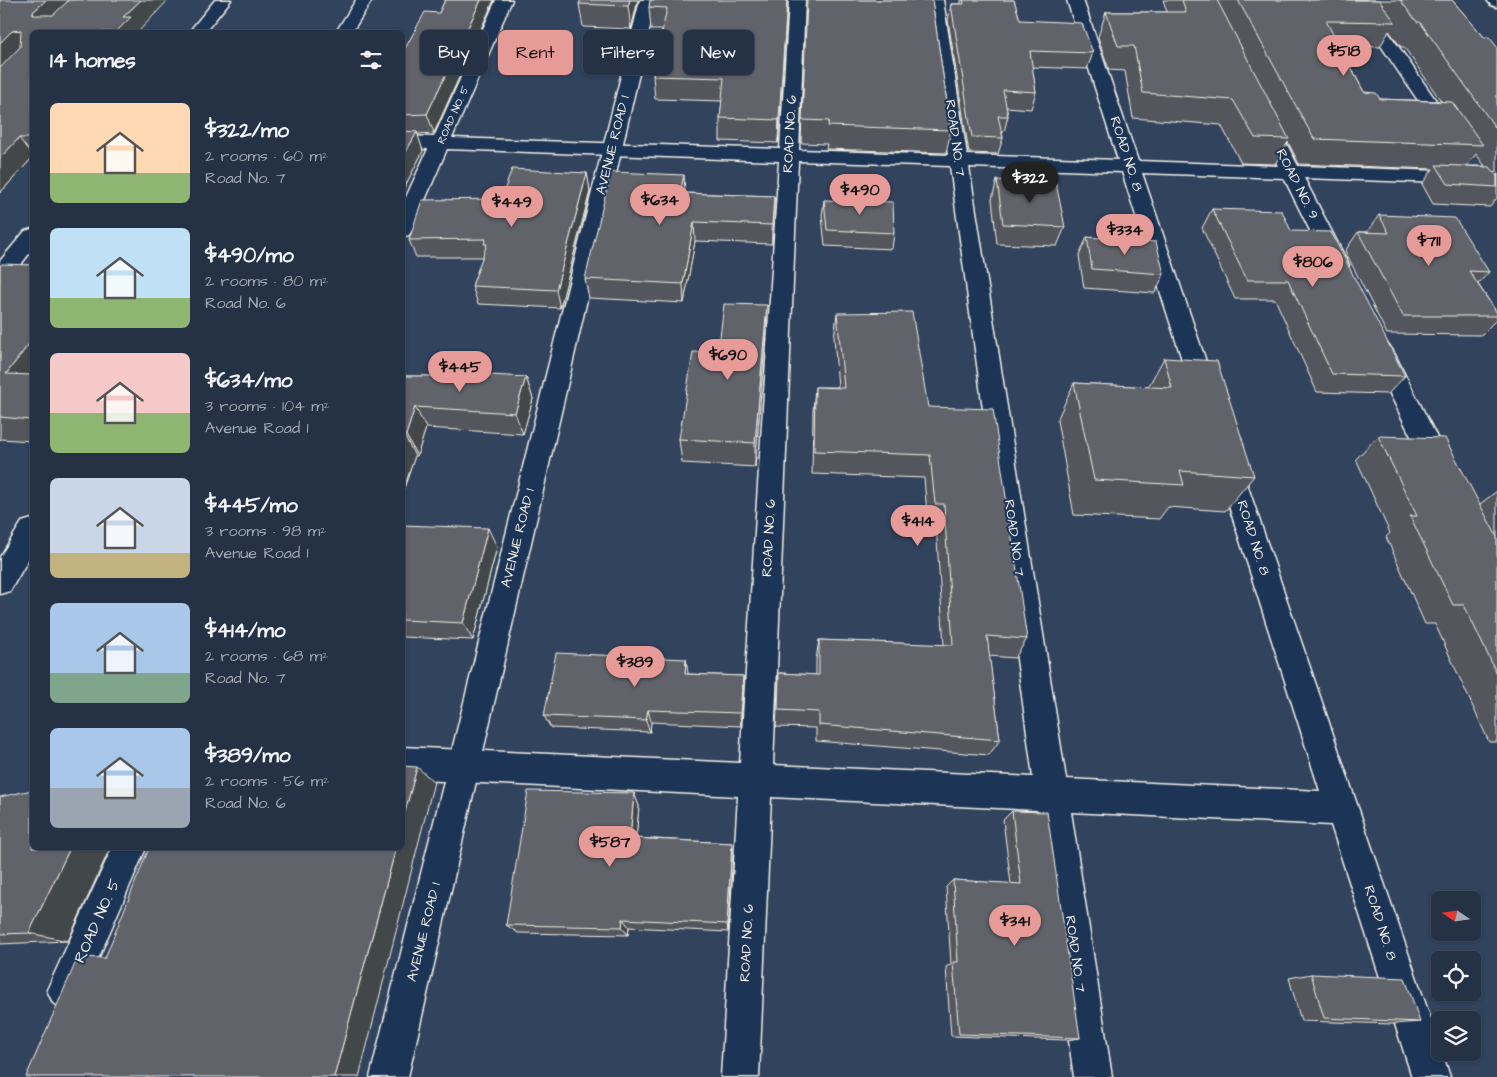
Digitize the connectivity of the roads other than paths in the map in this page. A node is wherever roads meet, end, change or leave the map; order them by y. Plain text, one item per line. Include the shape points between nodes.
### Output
1 (223, 0) edge
2 (364, 0) edge
3 (504, 0) edge
4 (648, 0) edge
5 (797, 0) edge
6 (935, 0) edge
7 (1075, 0) edge
8 (1358, 0) edge
9 (198, 30) edge
10 (345, 30) edge
11 (1257, 104) edge
12 (405, 142) edge
13 (441, 144) junction
14 (1459, 146) edge
15 (612, 150) junction
16 (789, 156) junction
17 (958, 161) junction
18 (1470, 163) edge
19 (1130, 167) junction
20 (1292, 173) junction
21 (1490, 184) edge
22 (405, 223) edge
23 (30, 238) edge
24 (0, 276) edge
25 (1345, 279) edge
26 (1372, 333) edge
27 (1452, 493) edge
28 (30, 533) edge
29 (0, 582) edge
30 (405, 763) edge
31 (464, 766) junction
32 (756, 781) junction
33 (1052, 795) junction
34 (1342, 809) junction
35 (128, 850) edge
36 (55, 1015) edge
37 (389, 1077) edge
38 (740, 1077) edge
39 (1093, 1077) edge
40 (1436, 1077) edge

1 - 9 street
2 - 10 street
3 - 13 street, ROAD NO. 5
4 - 15 street, AVENUE ROAD 1
5 - 16 street, ROAD NO. 6
6 - 17 street, ROAD NO. 7
7 - 19 street, ROAD NO. 8
8 - 14 street
11 - 20 street, ROAD NO. 9
12 - 13 street
13 - 15 street
13 - 22 street, ROAD NO. 5
15 - 16 street
15 - 31 street, AVENUE ROAD 1
16 - 17 street
16 - 32 street, ROAD NO. 6
17 - 19 street
17 - 33 street, ROAD NO. 7
18 - 21 street
19 - 20 street
19 - 34 street, ROAD NO. 8
20 - 21 street
20 - 25 street, ROAD NO. 9
23 - 24 street
26 - 27 street
28 - 29 street
30 - 31 street
31 - 32 street
31 - 37 street, AVENUE ROAD 1
32 - 33 street
32 - 38 street, ROAD NO. 6
33 - 34 street
33 - 39 street, ROAD NO. 7
34 - 40 street, ROAD NO. 8
35 - 36 street, ROAD NO. 5

